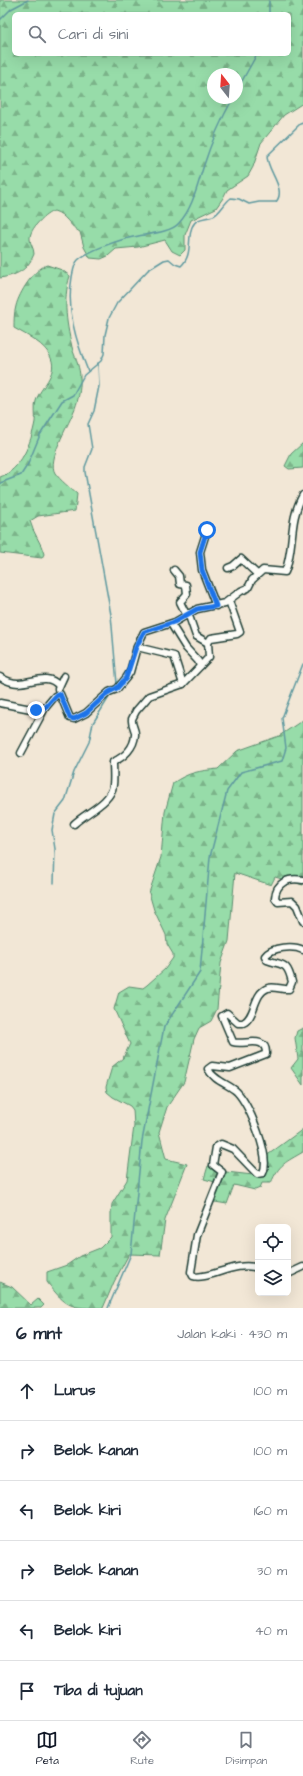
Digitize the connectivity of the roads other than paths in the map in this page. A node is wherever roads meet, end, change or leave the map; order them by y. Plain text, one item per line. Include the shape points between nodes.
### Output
1 (303, 495) edge
2 (207, 530) dead end
3 (228, 568) dead end
4 (174, 570) dead end
5 (256, 574) junction
6 (229, 601) junction
7 (216, 606) junction
8 (187, 614) junction
9 (171, 624) junction
10 (208, 643) junction
11 (136, 647) junction
12 (200, 666) junction
13 (64, 676) dead end
14 (0, 677) edge
15 (183, 684) junction
16 (59, 686) junction
17 (58, 694) junction
18 (0, 703) edge
19 (45, 708) junction
20 (21, 753) dead end
21 (74, 824) dead end
22 (303, 880) edge
23 (303, 921) edge
24 (303, 950) edge
25 (255, 1267) edge
26 (303, 1267) edge
27 (291, 1273) edge

1 - 5 street via 291,529 286,571 265,569
2 - 7 street via 200,552 202,570
3 - 5 street via 241,559
4 - 8 street via 179,576 180,584 186,586 187,594 180,602
5 - 6 street via 248,588
6 - 7 street
6 - 10 street via 240,632 211,638
7 - 8 street via 197,609
8 - 9 street
8 - 10 street via 196,636
9 - 11 street via 144,632
9 - 12 street
10 - 12 street via 209,657
11 - 15 street via 174,656
11 - 17 street via 130,672 117,688 86,713 74,719 70,718
12 - 15 street
13 - 16 street
14 - 16 street via 18,683 36,679 52,680
15 - 21 street via 154,693 142,702 132,720 135,736 129,751 124,757 113,762 114,786 99,806
16 - 17 street
17 - 19 street
18 - 19 street via 36,710
19 - 20 street
22 - 23 street via 295,878 285,881 278,887 274,898 278,902 292,901
24 - 25 street via 292,947 265,956 266,960 286,967 292,982 290,989 265,989 249,1019 243,1023 238,1023 227,1013 222,1016 233,1042 260,1043 264,1046 266,1054 230,1068 212,1066 208,1069 213,1076 240,1096 256,1127 265,1166 263,1172 257,1174 233,1149 221,1144 216,1147 213,1165 222,1172 198,1235 191,1272 199,1277 232,1268
26 - 27 street

